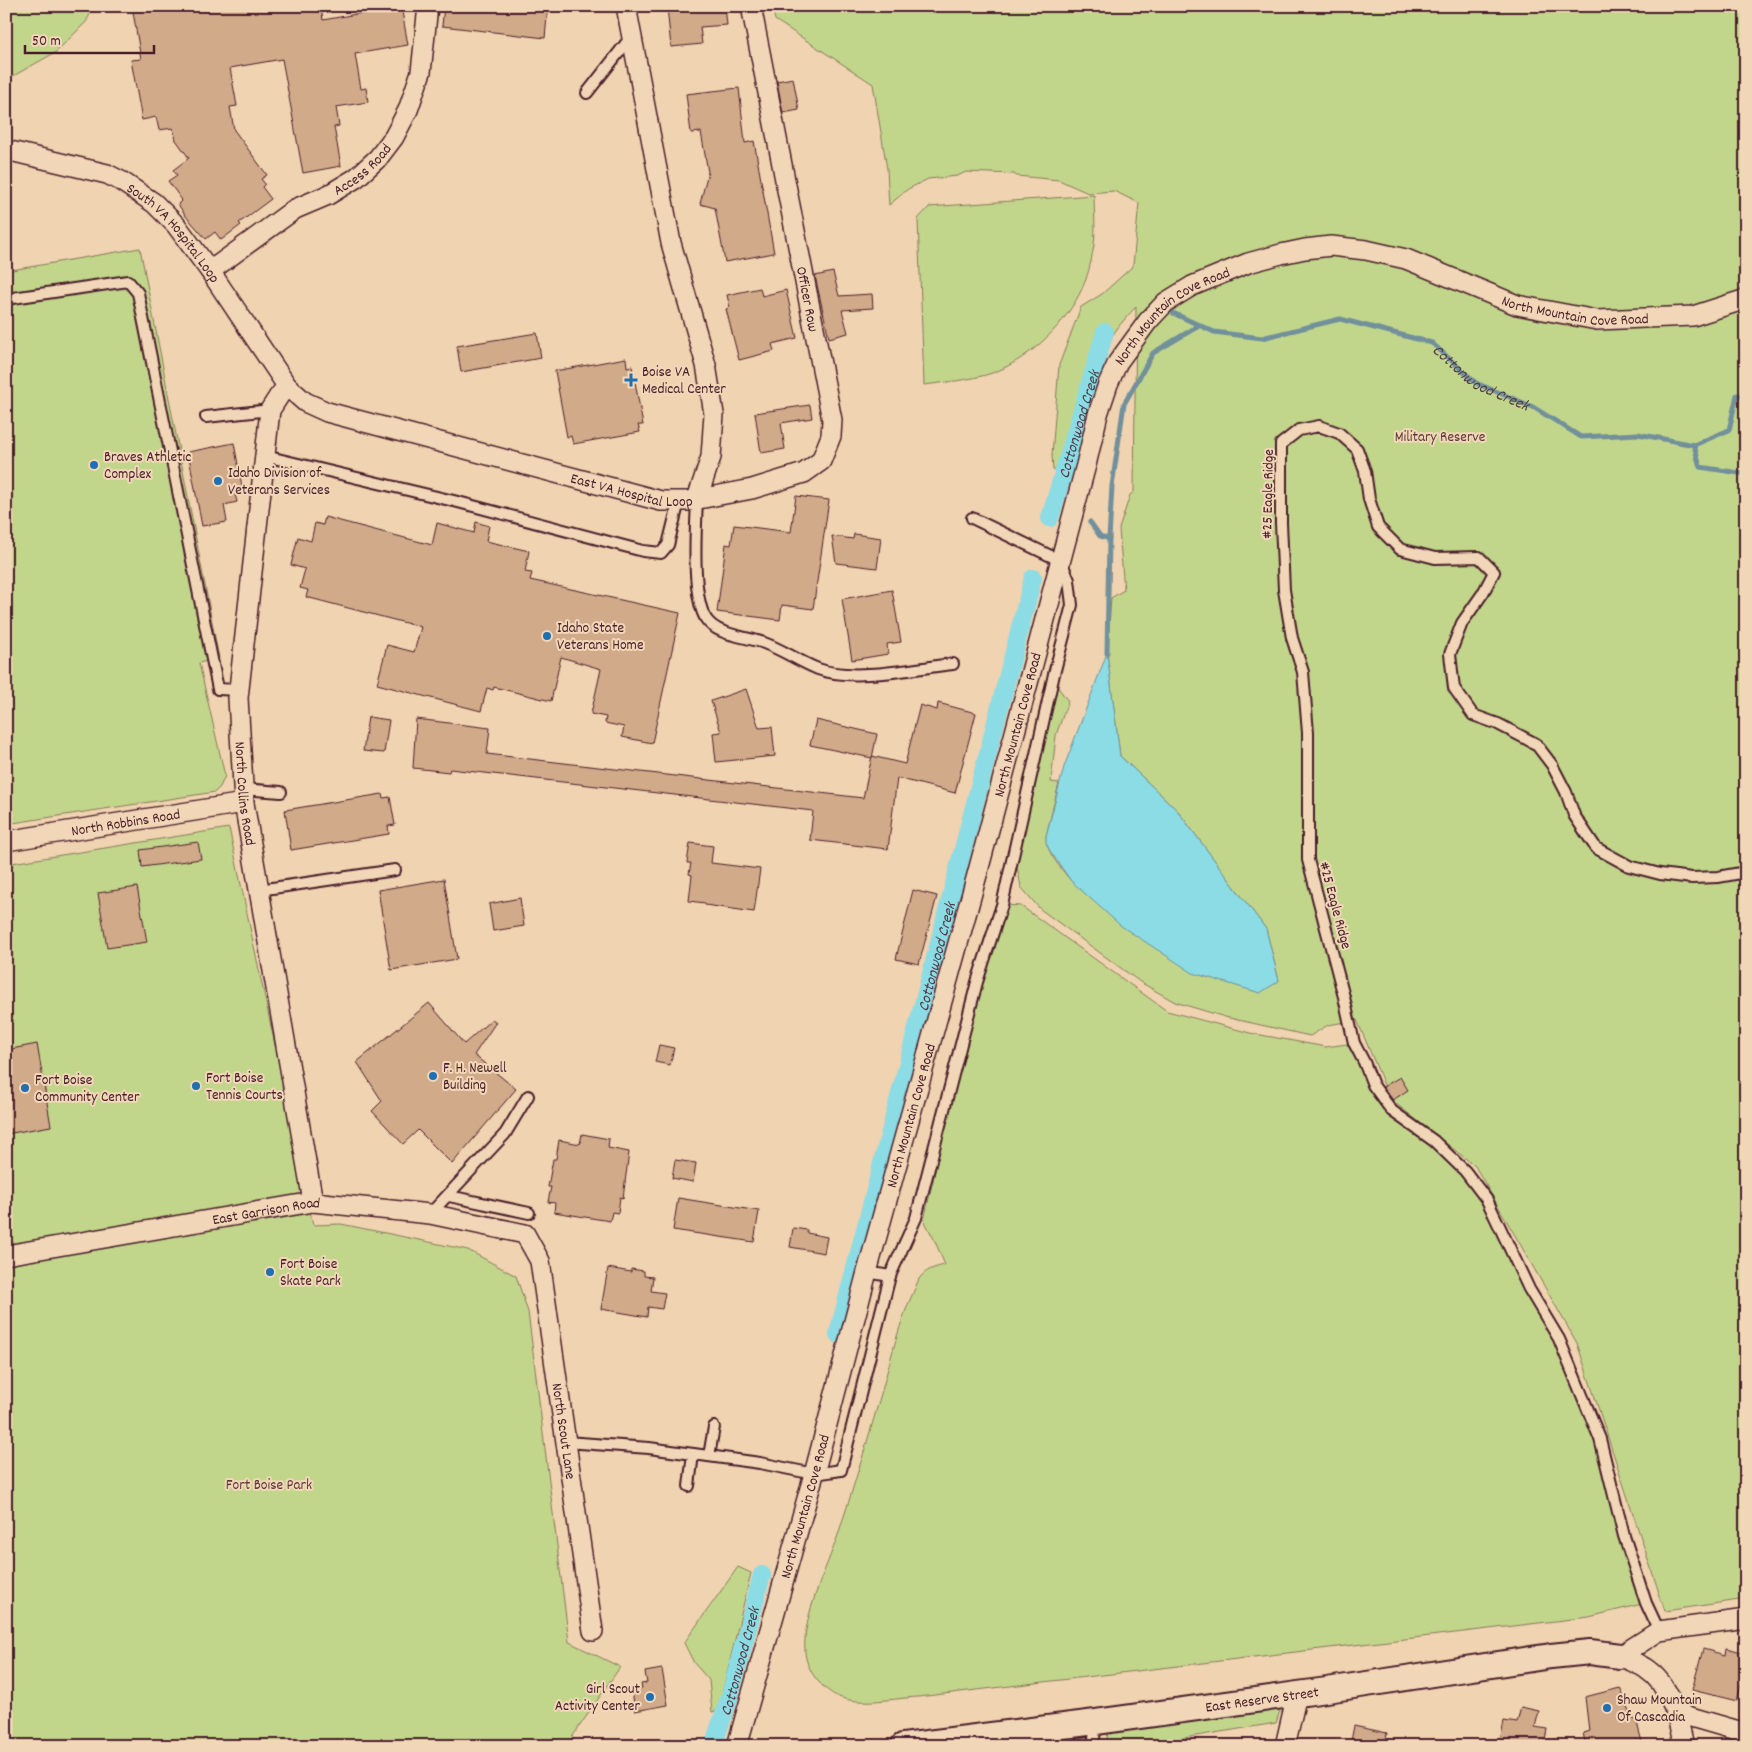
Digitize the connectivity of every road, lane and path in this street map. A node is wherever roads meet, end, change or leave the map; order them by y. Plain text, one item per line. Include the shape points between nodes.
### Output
1 (428, 6) edge
2 (626, 6) edge
3 (751, 6) edge
4 (632, 36) junction
5 (587, 93) dead end
6 (6, 150) edge
7 (210, 271) junction
8 (6, 299) edge
9 (1746, 299) edge
10 (287, 386) junction
11 (270, 410) junction
12 (206, 417) dead end
13 (265, 456) junction
14 (688, 500) junction
15 (972, 518) dead end
16 (1061, 561) junction
17 (954, 664) dead end
18 (240, 690) junction
19 (281, 792) dead end
20 (244, 796) junction
21 (6, 841) edge
22 (395, 870) dead end
23 (1746, 872) edge
24 (259, 890) junction
25 (528, 1096) dead end
26 (449, 1196) junction
27 (313, 1202) junction
28 (529, 1213) dead end
29 (430, 1214) junction
30 (525, 1234) joint
31 (6, 1255) edge
32 (867, 1272) junction
33 (890, 1276) junction
34 (714, 1427) dead end
35 (566, 1442) junction
36 (693, 1454) junction
37 (709, 1456) junction
38 (814, 1474) junction
39 (689, 1486) dead end
40 (1746, 1619) edge
41 (1659, 1631) junction
42 (593, 1632) dead end
43 (1620, 1656) junction
44 (1296, 1694) junction
45 (1676, 1713) junction
46 (1096, 1722) junction
47 (1746, 1733) edge
48 (737, 1746) edge
49 (903, 1746) edge
50 (1093, 1746) edge
51 (1285, 1746) edge
52 (1684, 1746) edge

1 - 7 street, Access Road via 421,72 408,110 378,158 356,178 295,209
2 - 4 street, East VA Hospital Loop
3 - 14 street, Officer Row via 832,420 831,436 821,461 804,473 752,489
4 - 5 lane
4 - 14 street, East VA Hospital Loop via 671,243 706,365 714,414 711,457
6 - 7 street, South VA Hospital Loop via 95,170 121,181 154,203
7 - 10 street, South VA Hospital Loop
8 - 18 lane via 128,281 138,293 218,689
9 - 16 street, North Mountain Cove Road via 1692,316 1596,320 1517,305 1406,259 1331,246 1280,254 1217,275 1166,302 1118,362 1098,414
10 - 11 street, North Collins Road
10 - 14 street, East VA Hospital Loop via 305,402 347,419 662,501
11 - 12 lane
11 - 13 street, North Collins Road
13 - 14 lane via 660,553 668,545
13 - 18 street, North Collins Road
14 - 17 lane via 700,606 712,626 764,643 818,669 843,675
15 - 16 lane
16 - 32 street, North Mountain Cove Road
16 - 33 lane via 1070,580 1072,604 1006,892 977,982 916,1218
18 - 20 street, North Collins Road
19 - 20 lane
20 - 21 street, North Robbins Road
20 - 24 street, North Collins Road
22 - 24 lane
23 - 41 lane, #25 Eagle Ridge via 1692,878 1660,874 1629,866 1596,848 1574,815 1552,765 1536,744 1473,714 1454,688 1450,654 1462,623 1494,572 1479,557 1435,558 1400,549 1378,527 1357,449 1339,433 1318,426 1299,430 1281,444 1284,590 1292,638 1303,672 1308,733 1308,860 1354,1043 1373,1085 1392,1111 1434,1141 1465,1171 1487,1200 1529,1289 1559,1339 1600,1439 1624,1536 1646,1603
24 - 27 street, North Collins Road
25 - 26 lane via 505,1134
26 - 28 lane
26 - 29 lane
27 - 29 street, East Garrison Road
27 - 31 street, East Garrison Road
29 - 30 street, East Garrison Road
30 - 35 street, North Scout Lane via 540,1261
32 - 33 lane
32 - 38 street, North Mountain Cove Road
33 - 38 lane via 841,1470
34 - 37 lane
35 - 36 lane
35 - 42 street, North Scout Lane
36 - 37 lane
36 - 39 lane
37 - 38 lane
38 - 48 street, North Mountain Cove Road
40 - 41 street
41 - 43 street
43 - 44 street, East Reserve Street via 1590,1652 1551,1656
43 - 45 street via 1646,1669 1664,1688
44 - 46 street, East Reserve Street
44 - 51 street
45 - 47 street
45 - 52 street
46 - 49 street, East Reserve Street
46 - 50 lane

